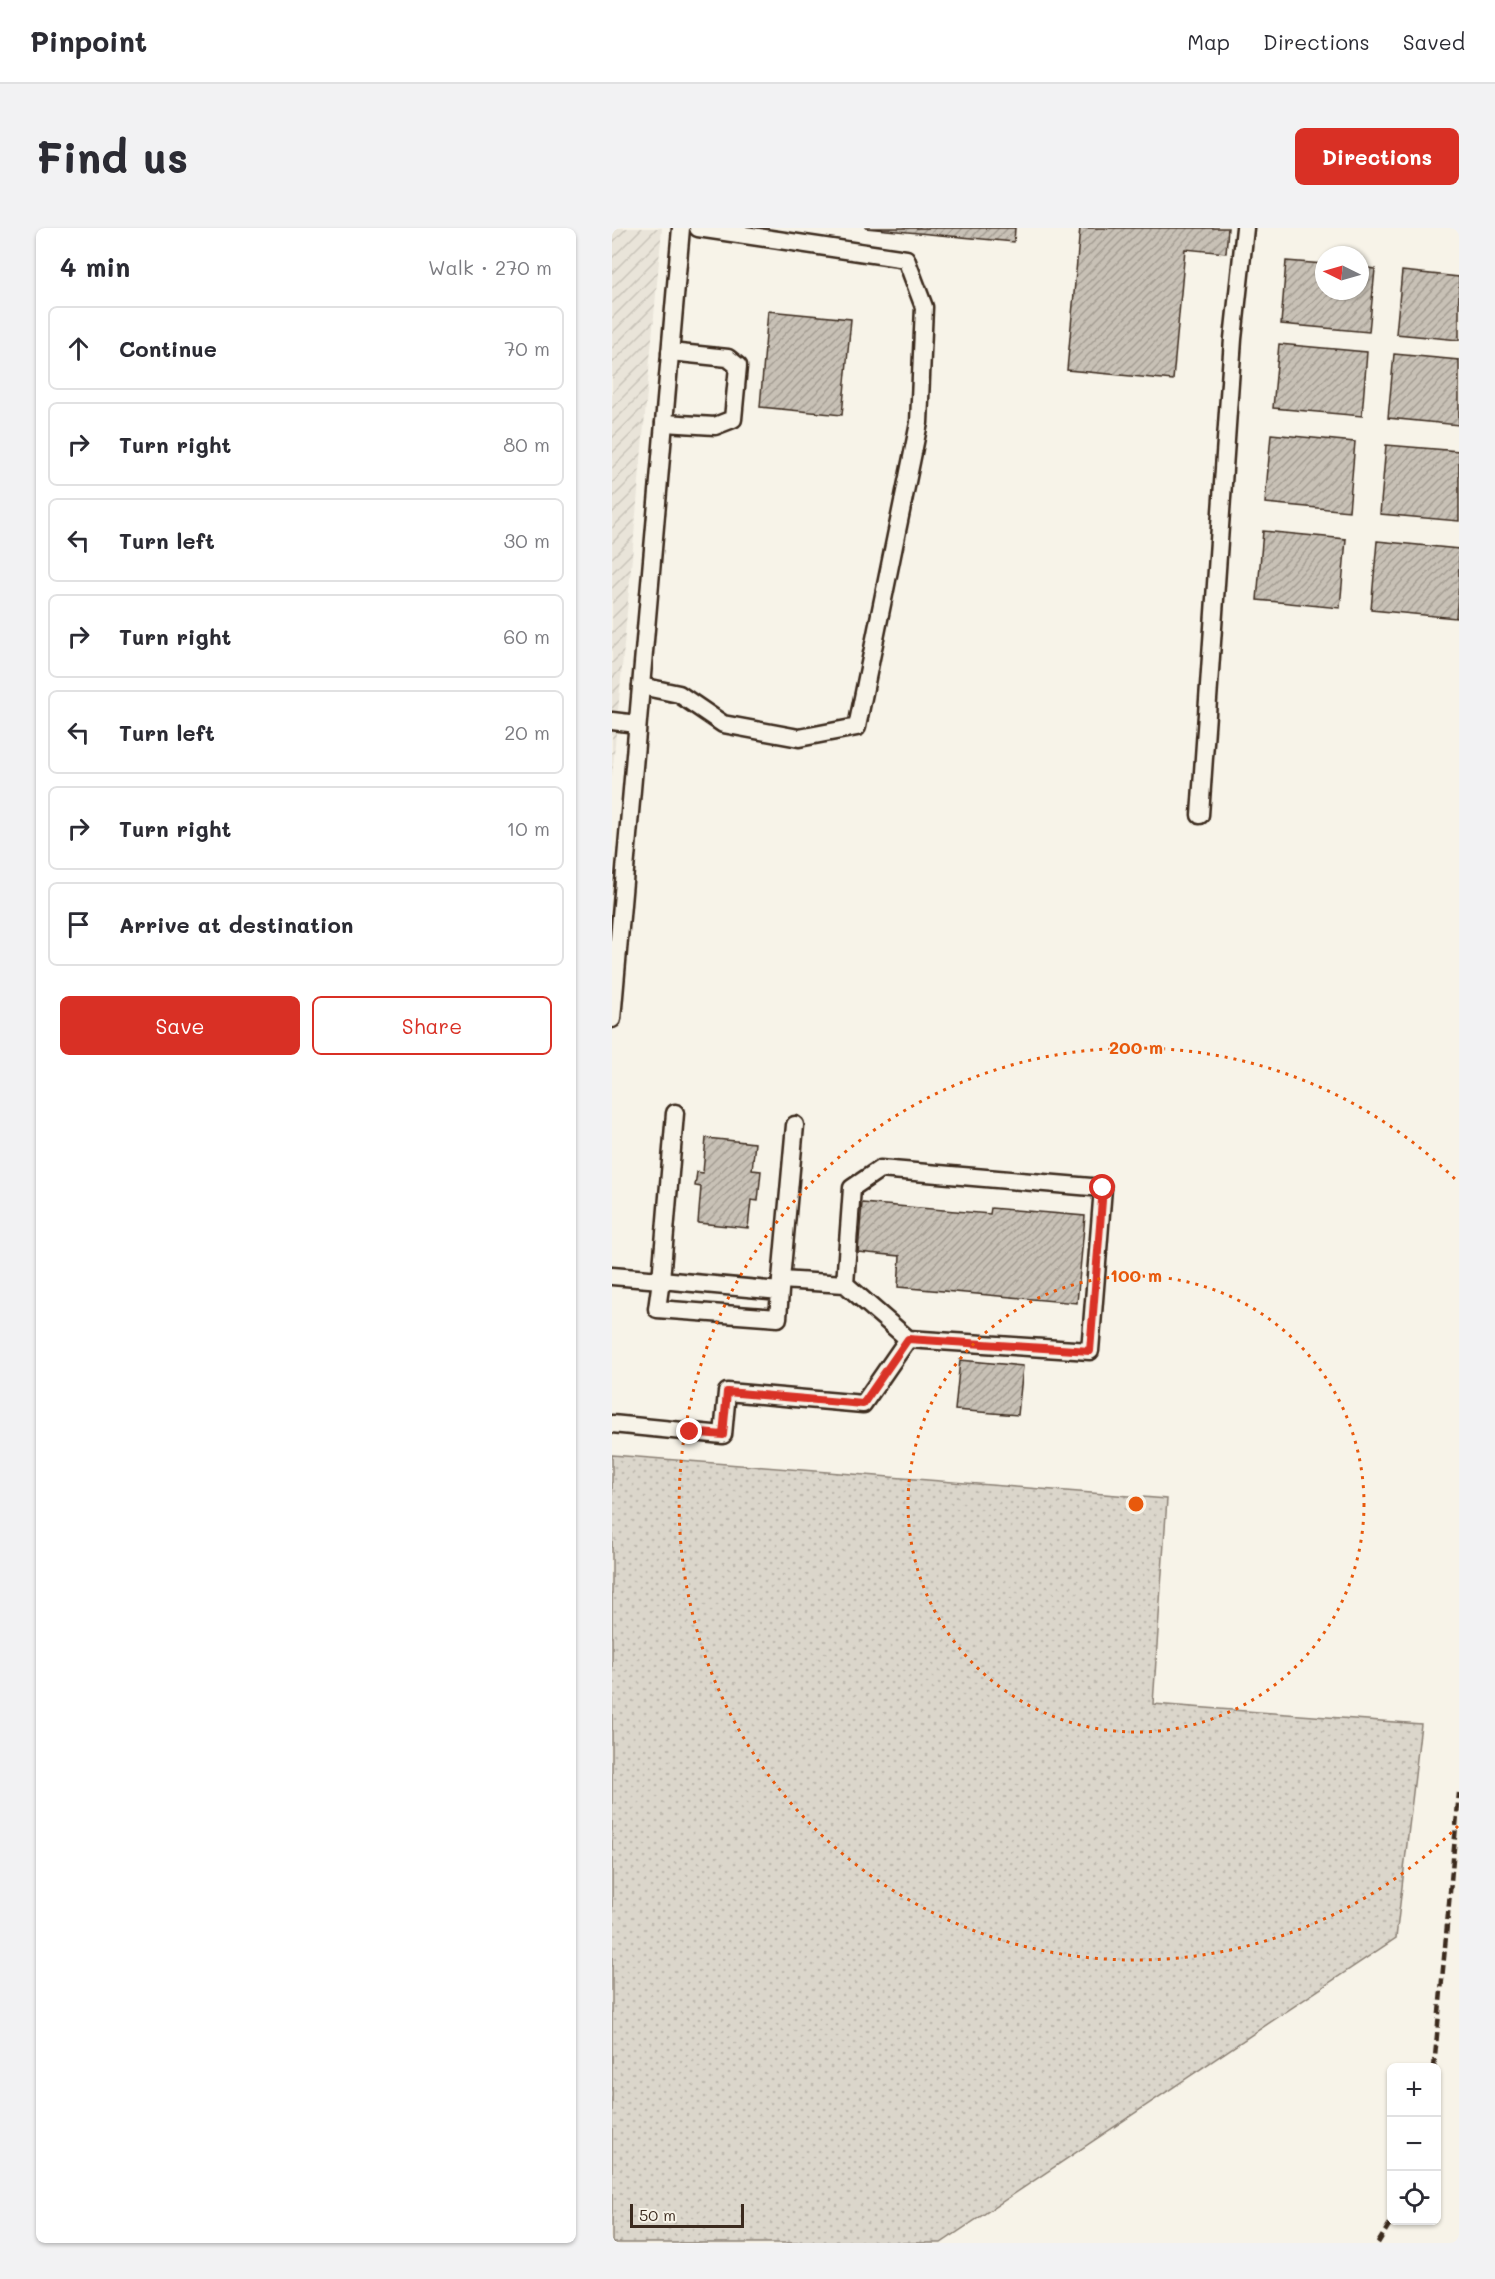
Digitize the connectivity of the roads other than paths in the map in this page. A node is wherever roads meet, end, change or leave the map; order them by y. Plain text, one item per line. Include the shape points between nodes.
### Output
1 (681, 228) edge
2 (698, 228) edge
3 (1245, 228) edge
4 (723, 230) edge
5 (670, 352) junction
6 (664, 423) junction
7 (641, 686) junction
8 (612, 721) edge
9 (637, 724) junction
10 (1200, 815) dead end
11 (620, 843) edge
12 (612, 1019) edge
13 (675, 1113) dead end
14 (795, 1125) dead end
15 (612, 1276) edge
16 (661, 1280) junction
17 (845, 1284) junction
18 (781, 1285) junction
19 (908, 1339) junction
20 (612, 1424) edge

1 - 5 street
2 - 4 street
3 - 10 street via 1233,339
4 - 7 street via 906,259 924,307 920,423 857,727 799,738 723,724 679,694
5 - 6 street
5 - 6 street via 728,358 738,366 733,418 715,426
6 - 7 street
7 - 9 street
8 - 9 street
9 - 11 street
11 - 12 street
13 - 16 street
14 - 18 street
15 - 16 street
16 - 18 street
16 - 18 street via 657,1310 778,1318
17 - 18 street
17 - 19 street
17 - 19 street via 852,1188 880,1169 1103,1188 1090,1351
19 - 20 street via 863,1404 727,1392 723,1435

